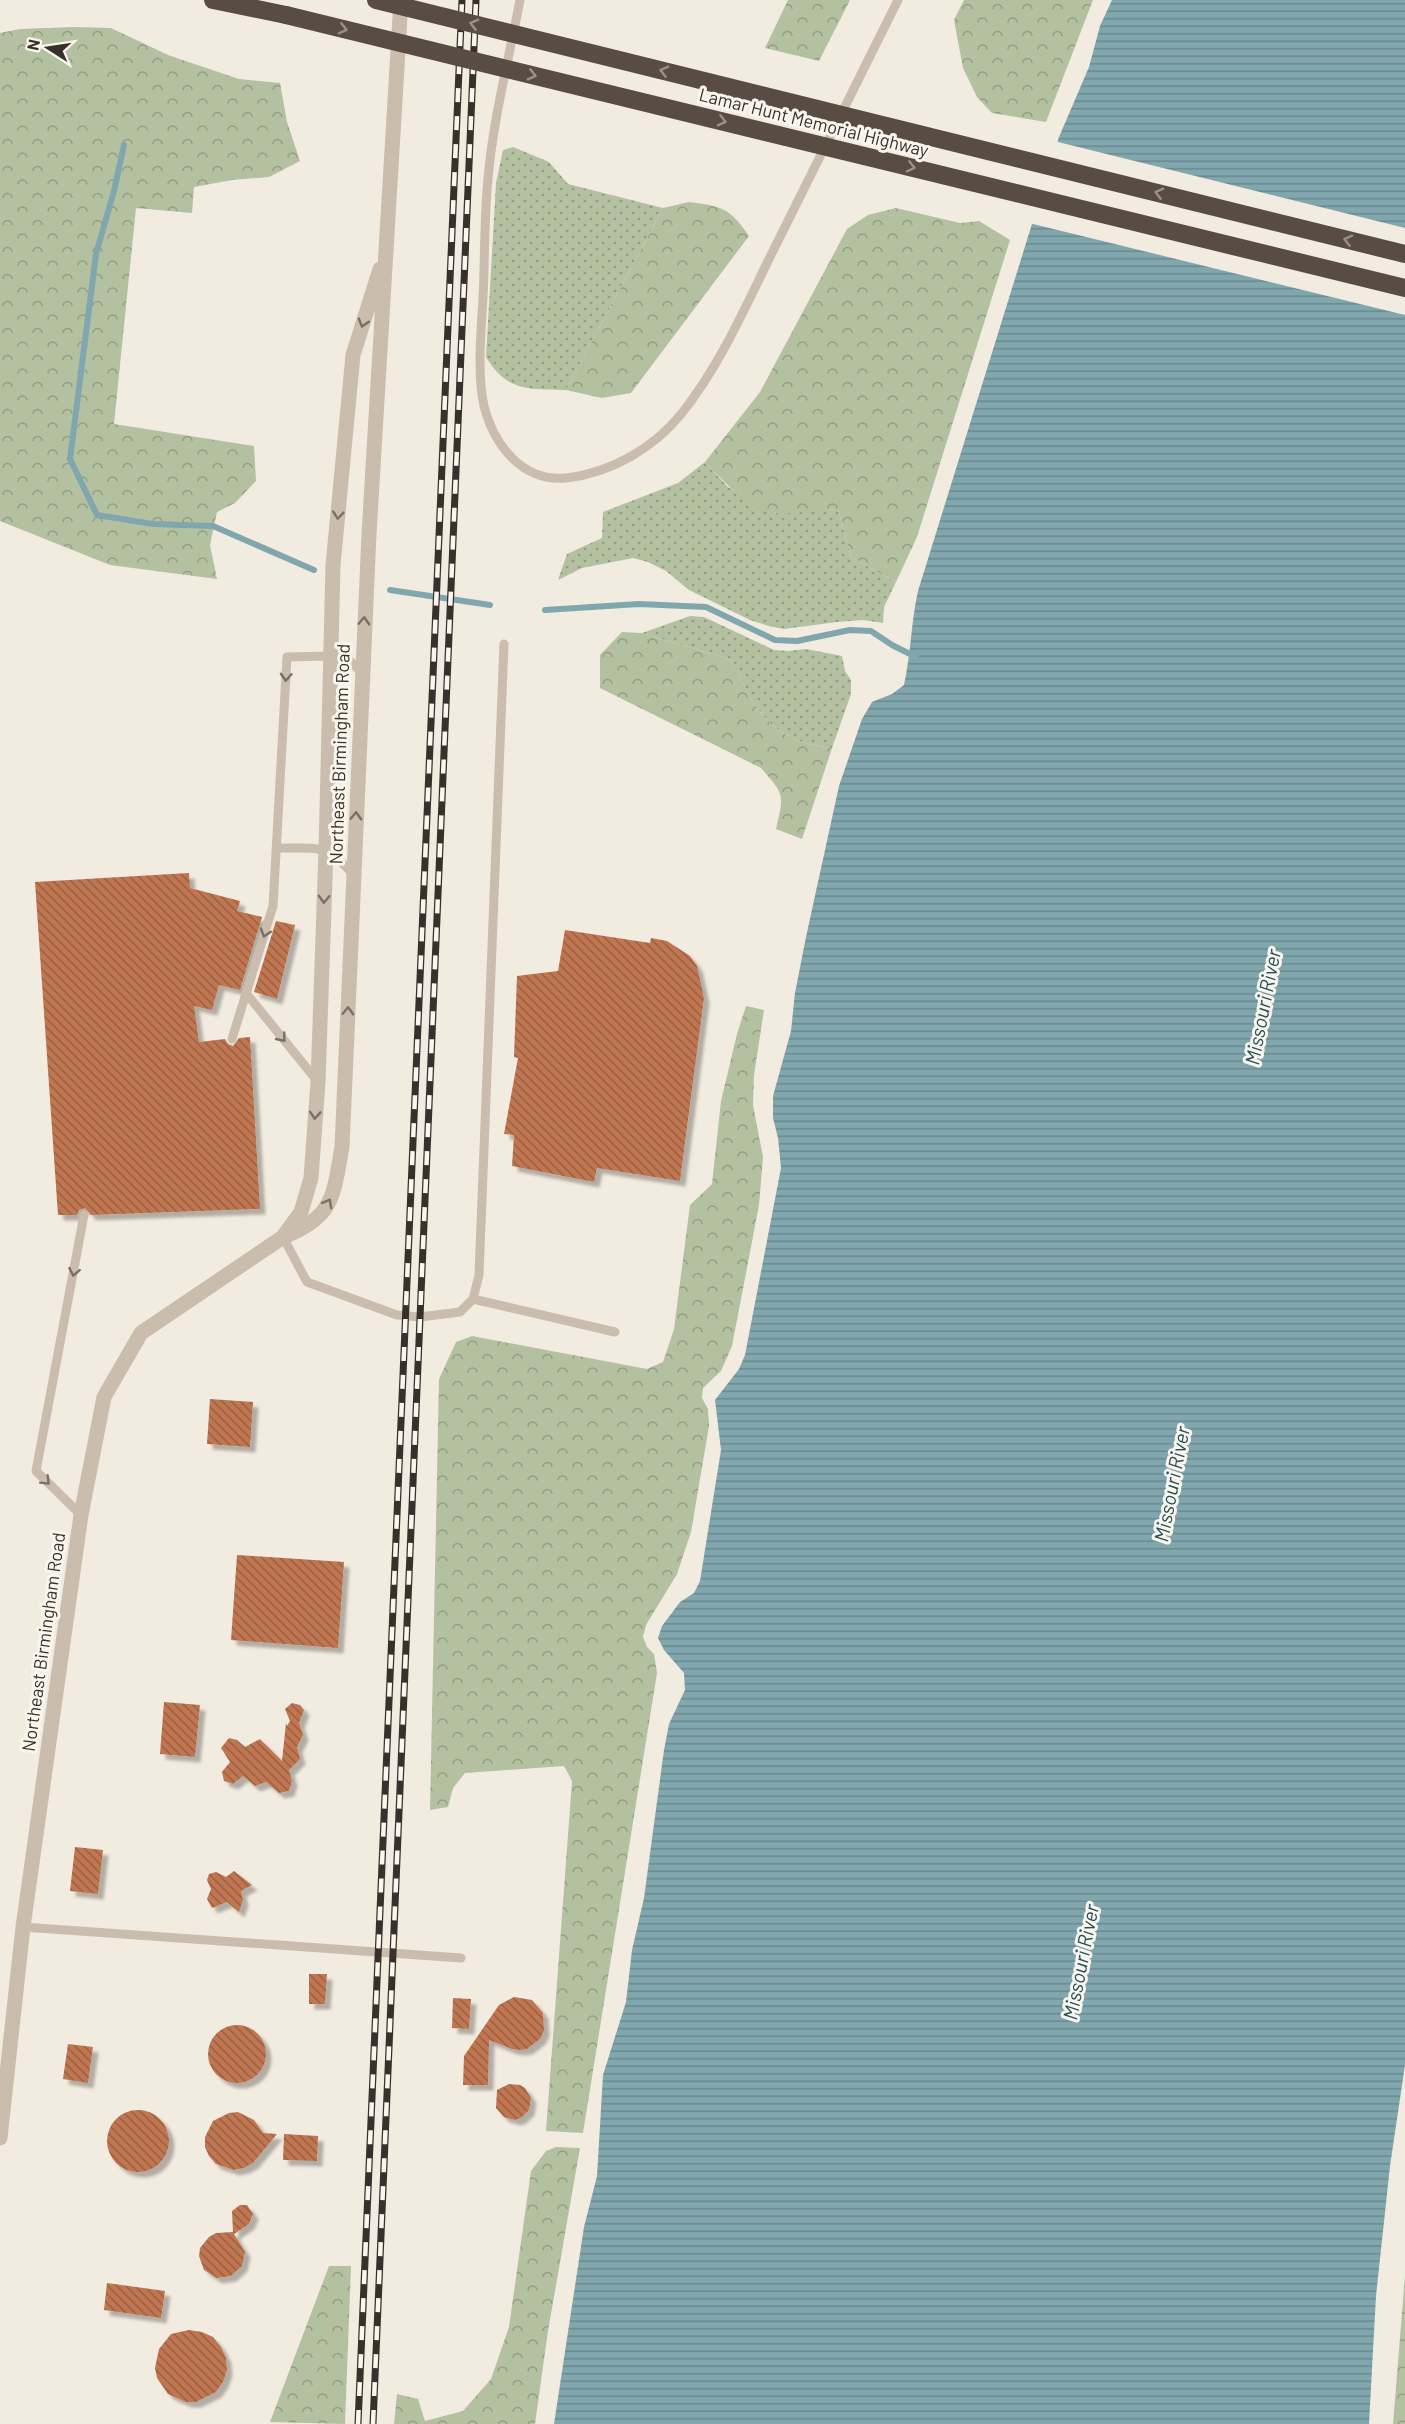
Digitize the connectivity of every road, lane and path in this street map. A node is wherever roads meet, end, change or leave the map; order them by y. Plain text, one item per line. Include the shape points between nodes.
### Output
1 (213, 0) edge
2 (376, 0) edge
3 (401, 0) edge
4 (520, 0) edge
5 (898, 0) edge
6 (386, 247) junction
7 (1405, 254) edge
8 (1405, 288) edge
9 (504, 644) dead end
10 (332, 656) junction
11 (362, 673) junction
12 (277, 848) junction
13 (326, 850) junction
14 (354, 876) junction
15 (246, 993) junction
16 (232, 1039) dead end
17 (318, 1082) junction
18 (84, 1215) dead end
19 (283, 1237) junction
20 (473, 1299) junction
21 (615, 1332) dead end
22 (81, 1515) junction
23 (24, 1927) junction
24 (461, 1958) dead end
25 (0, 2138) edge

1 -> 8 highway, Lamar Hunt Memorial Highway, bridge
7 -> 2 highway, Lamar Hunt Memorial Highway, bridge
3 - 6 street, Northeast Birmingham Road
4 - 5 lane via 488,178 480,356 483,396 508,455 521,468 540,476 562,478 620,464 681,415 726,346
6 -> 10 street, Northeast Birmingham Road via 353,355 333,565
11 -> 6 street, Northeast Birmingham Road
9 - 20 lane via 479,1275
10 - 11 lane via 349,660
10 -> 12 lane via 287,657
10 - 13 street, Northeast Birmingham Road
14 -> 11 street, Northeast Birmingham Road
12 - 13 lane
12 -> 15 lane via 273,906
13 - 14 lane
13 -> 17 street, Northeast Birmingham Road
19 -> 14 street, Northeast Birmingham Road via 307,1227 324,1212 333,1193 342,1147
15 - 16 lane
15 -> 17 lane
17 -> 19 street, Northeast Birmingham Road via 311,1178 301,1212
18 -> 22 lane via 36,1471
19 - 20 lane via 308,1282 397,1315 420,1317 460,1312
19 - 22 street, Northeast Birmingham Road via 141,1333 104,1396
20 - 21 lane
22 - 23 street, Northeast Birmingham Road
23 - 24 lane
23 - 25 street, Northeast Birmingham Road

